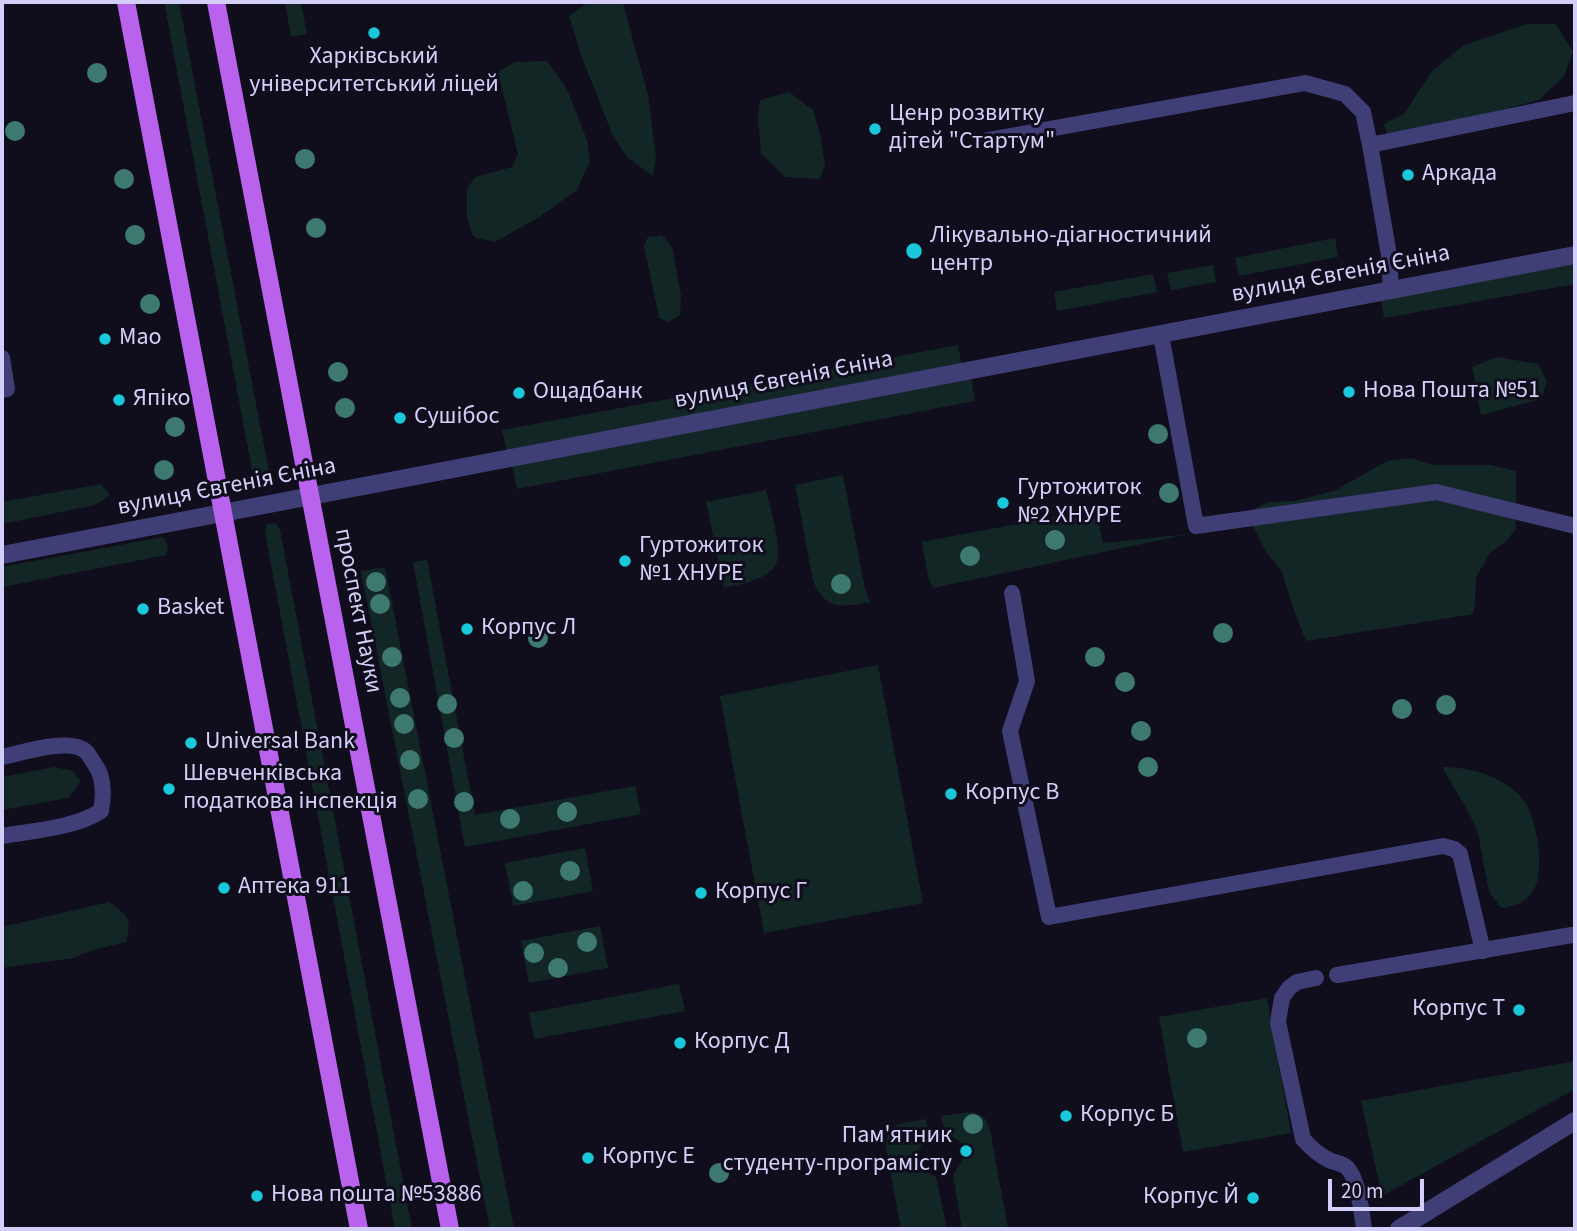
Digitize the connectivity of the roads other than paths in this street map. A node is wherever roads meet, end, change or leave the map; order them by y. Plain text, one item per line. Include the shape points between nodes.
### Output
1 (126, 2) edge
2 (216, 2) edge
3 (1575, 103) edge
4 (988, 140) dead end
5 (1370, 145) junction
6 (1575, 255) edge
7 (1391, 290) junction
8 (1161, 335) junction
9 (2, 358) edge
10 (2, 390) edge
11 (310, 497) junction
12 (223, 514) junction
13 (1575, 526) edge
14 (2, 555) edge
15 (1012, 593) dead end
16 (2, 757) edge
17 (2, 836) edge
18 (1572, 935) dead end
19 (1483, 951) junction
20 (1337, 975) dead end
21 (1316, 978) dead end
22 (1575, 1121) edge
23 (359, 1229) edge
24 (450, 1229) edge
25 (1364, 1229) edge
26 (1399, 1229) edge

1 - 12 main road
2 - 11 main road, проспект Науки
3 - 5 lane
4 - 5 lane via 1305,83 1345,94 1363,112
5 - 7 lane
6 - 7 street, вулиця Євгенія Єніна
7 - 8 street, вулиця Євгенія Єніна
8 - 11 street, вулиця Євгенія Єніна
8 - 13 lane via 1196,526 1436,492
9 - 10 lane via 7,389
11 - 12 street, вулиця Євгенія Єніна
11 - 24 main road, проспект Науки
12 - 14 street, вулиця Євгенія Єніна
12 - 23 main road
15 - 19 lane via 1027,681 1010,731 1049,917 1443,846 1460,854
16 - 17 lane via 71,745 85,750 97,767 103,800 101,811 92,817
18 - 19 lane
19 - 20 lane
21 - 25 lane via 1289,988 1282,998 1278,1022 1303,1139 1352,1174
22 - 26 street

